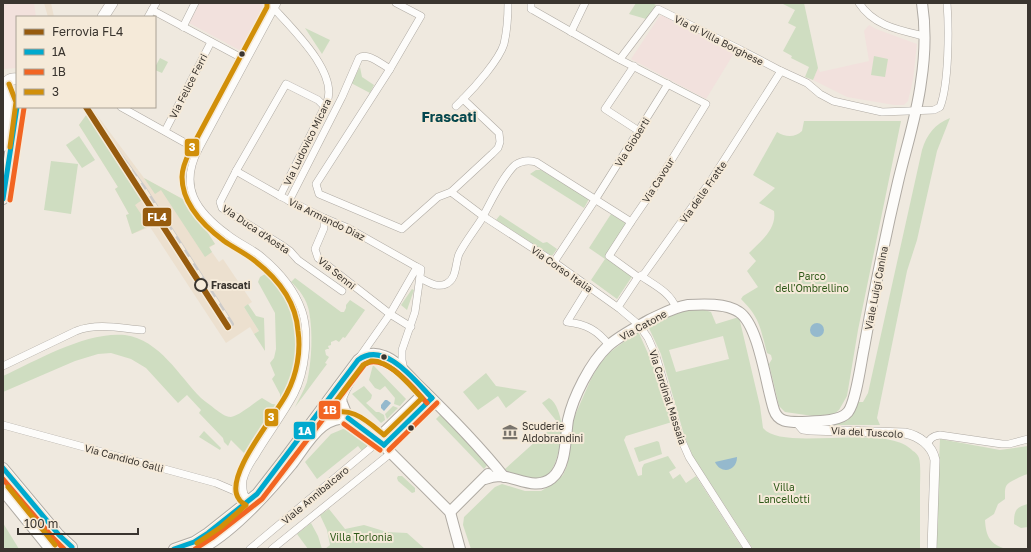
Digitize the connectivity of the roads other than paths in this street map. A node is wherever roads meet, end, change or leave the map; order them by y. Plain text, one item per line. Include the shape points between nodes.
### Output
1 (112, 3) edge
2 (156, 3) edge
3 (195, 3) edge
4 (396, 3) edge
5 (508, 3) edge
6 (585, 3) edge
7 (859, 3) edge
8 (922, 3) edge
9 (947, 3) edge
10 (273, 4) edge
11 (531, 6) edge
12 (152, 10) junction
13 (104, 16) edge
14 (149, 16) edge
15 (183, 26) junction
16 (571, 32) junction
17 (924, 36) junction
18 (211, 42) junction
19 (238, 56) dead end
20 (620, 59) junction
21 (634, 66) junction
22 (390, 69) junction
23 (781, 71) junction
24 (16, 79) edge
25 (668, 84) junction
26 (7, 93) edge
27 (465, 96) junction
28 (456, 106) dead end
29 (325, 107) junction
30 (17, 108) edge
31 (123, 108) edge
32 (916, 112) junction
33 (165, 131) junction
34 (639, 131) junction
35 (3, 146) edge
36 (198, 150) junction
37 (236, 171) junction
38 (451, 192) junction
39 (280, 196) junction
40 (3, 199) edge
41 (289, 200) junction
42 (595, 200) junction
43 (483, 216) junction
44 (324, 218) junction
45 (631, 222) junction
46 (554, 262) junction
47 (417, 267) junction
48 (640, 276) junction
49 (420, 278) junction
50 (590, 288) junction
51 (342, 291) dead end
52 (618, 307) junction
53 (676, 308) junction
54 (390, 314) junction
55 (640, 325) junction
56 (411, 327) junction
57 (142, 330) dead end
58 (609, 345) junction
59 (379, 354) junction
60 (358, 360) junction
61 (3, 366) edge
62 (404, 371) junction
63 (338, 387) junction
64 (425, 392) junction
65 (342, 403) junction
66 (348, 418) junction
67 (797, 422) junction
68 (3, 425) edge
69 (1028, 439) edge
70 (378, 440) junction
71 (927, 445) junction
72 (391, 453) junction
73 (488, 457) junction
74 (3, 468) edge
75 (504, 477) junction
76 (485, 479) junction
77 (3, 491) edge
78 (250, 500) junction
79 (450, 512) junction
80 (73, 548) edge
81 (50, 549) edge
82 (174, 549) edge
83 (201, 549) edge
84 (250, 549) edge
85 (272, 549) edge
86 (460, 549) edge
87 (748, 549) edge
88 (932, 549) edge

1 - 13 main road
2 - 12 street
3 - 15 street
4 - 22 street via 421,16
5 - 27 street via 506,35 502,49 482,78
6 - 16 street
7 - 17 street via 869,16 878,22
8 - 17 main road, Viale Luigi Canina
9 - 32 street, Via di Villa Borghese via 946,64 941,104 934,110
10 - 29 street, Via Ludovico Micara via 326,75 330,92
10 - 36 street
11 - 16 street
12 - 14 street
12 - 15 street
15 - 18 street
16 - 20 street
17 - 32 main road, Viale Luigi Canina via 922,78
18 - 19 street
18 - 33 street, Via Felice Ferri
20 - 21 street
20 - 23 street, Via di Villa Borghese via 658,9
21 - 25 street
21 - 34 street via 605,110
22 - 38 street via 316,184 319,194 402,229 441,196
22 - 41 street via 368,56 363,55 357,61 342,97
23 - 32 street, Via di Villa Borghese via 807,83 833,101 882,112
23 - 48 street, Via delle Fratte via 712,179 644,274
24 - 26 main road via 6,83
25 - 34 street, Via Gioberti
25 - 45 street, Via Cavour via 706,104
26 - 35 main road via 9,107
27 - 28 street
27 - 38 street via 497,131 501,139 496,150
29 - 37 street, Via Duca d'Aosta via 318,100 286,84
29 - 39 street, Via Ludovico Micara
30 - 40 main road
31 - 33 street
32 - 67 main road, Viale Luigi Canina via 878,270 851,406 845,415 835,419
33 - 36 street
34 - 42 street, Via Gioberti
36 - 78 street via 190,172 191,190 195,200 218,227 258,254 278,272 292,291 303,316 303,370 291,400 267,434 247,471 243,482
37 - 39 street, Via Armando Diaz
37 - 51 street, Via Duca d'Aosta via 220,200 221,206 283,246 298,260
38 - 43 street, Via Corso Italia
39 - 41 street, Via Armando Diaz
41 - 44 street, Via Armando Diaz
42 - 43 street via 536,162 525,161 514,167 493,196
42 - 45 street
42 - 46 street, Via Gioberti
43 - 46 street, Via Corso Italia
43 - 49 street via 459,254 454,276 450,281 445,285 438,285
44 - 47 street, Via Armando Diaz via 348,228
44 - 54 street, Via Senni via 324,228 315,249 318,258
45 - 48 street, Via Cavour via 609,256
46 - 50 street, Via Corso Italia
47 - 49 street via 421,269
47 - 54 street
48 - 52 street, Via delle Fratte
48 - 53 street via 667,293
49 - 56 street
50 - 52 street, Via Corso Italia
50 - 58 street via 567,322 586,326
52 - 55 street, Via Corso Italia
53 - 55 main road, Via Catone
53 - 67 main road, Via Catone via 702,304 721,306 734,309 744,316 753,332 775,413 781,420
54 - 56 street, Via Senni
54 - 60 street
55 - 58 main road, Via Catone
55 - 87 street, Via Cardinal Massaia via 656,356 678,432 689,457
56 - 62 street via 402,350
57 - 61 street via 85,328
58 - 75 main road, Via Catone via 594,362 574,402 568,420 562,460 556,474 540,483 521,482
59 - 60 main road via 364,355
59 - 62 main road via 390,359
59 - 65 street via 368,359 348,386
60 - 63 main road
62 - 64 main road
63 - 65 main road
63 - 78 main road via 262,488
64 - 70 main road
64 - 73 main road
65 - 66 main road
66 - 70 main road
66 - 78 main road via 332,420 319,430 285,472
67 - 71 street, Via del Tuscolo via 801,427 810,430 905,433 917,437
68 - 78 street, Via Candido Galli via 216,483
69 - 71 street via 1002,444 940,435 929,439
70 - 72 main road
70 - 84 street, Viale Annibalcaro
71 - 88 street via 935,460
72 - 79 main road
72 - 85 street, Viale Annibalcaro
73 - 75 main road
73 - 76 main road via 490,470
74 - 80 main road via 58,535
75 - 76 main road via 494,476
76 - 79 main road
77 - 81 main road
78 - 82 main road via 204,536
78 - 83 main road via 221,536
79 - 86 main road

